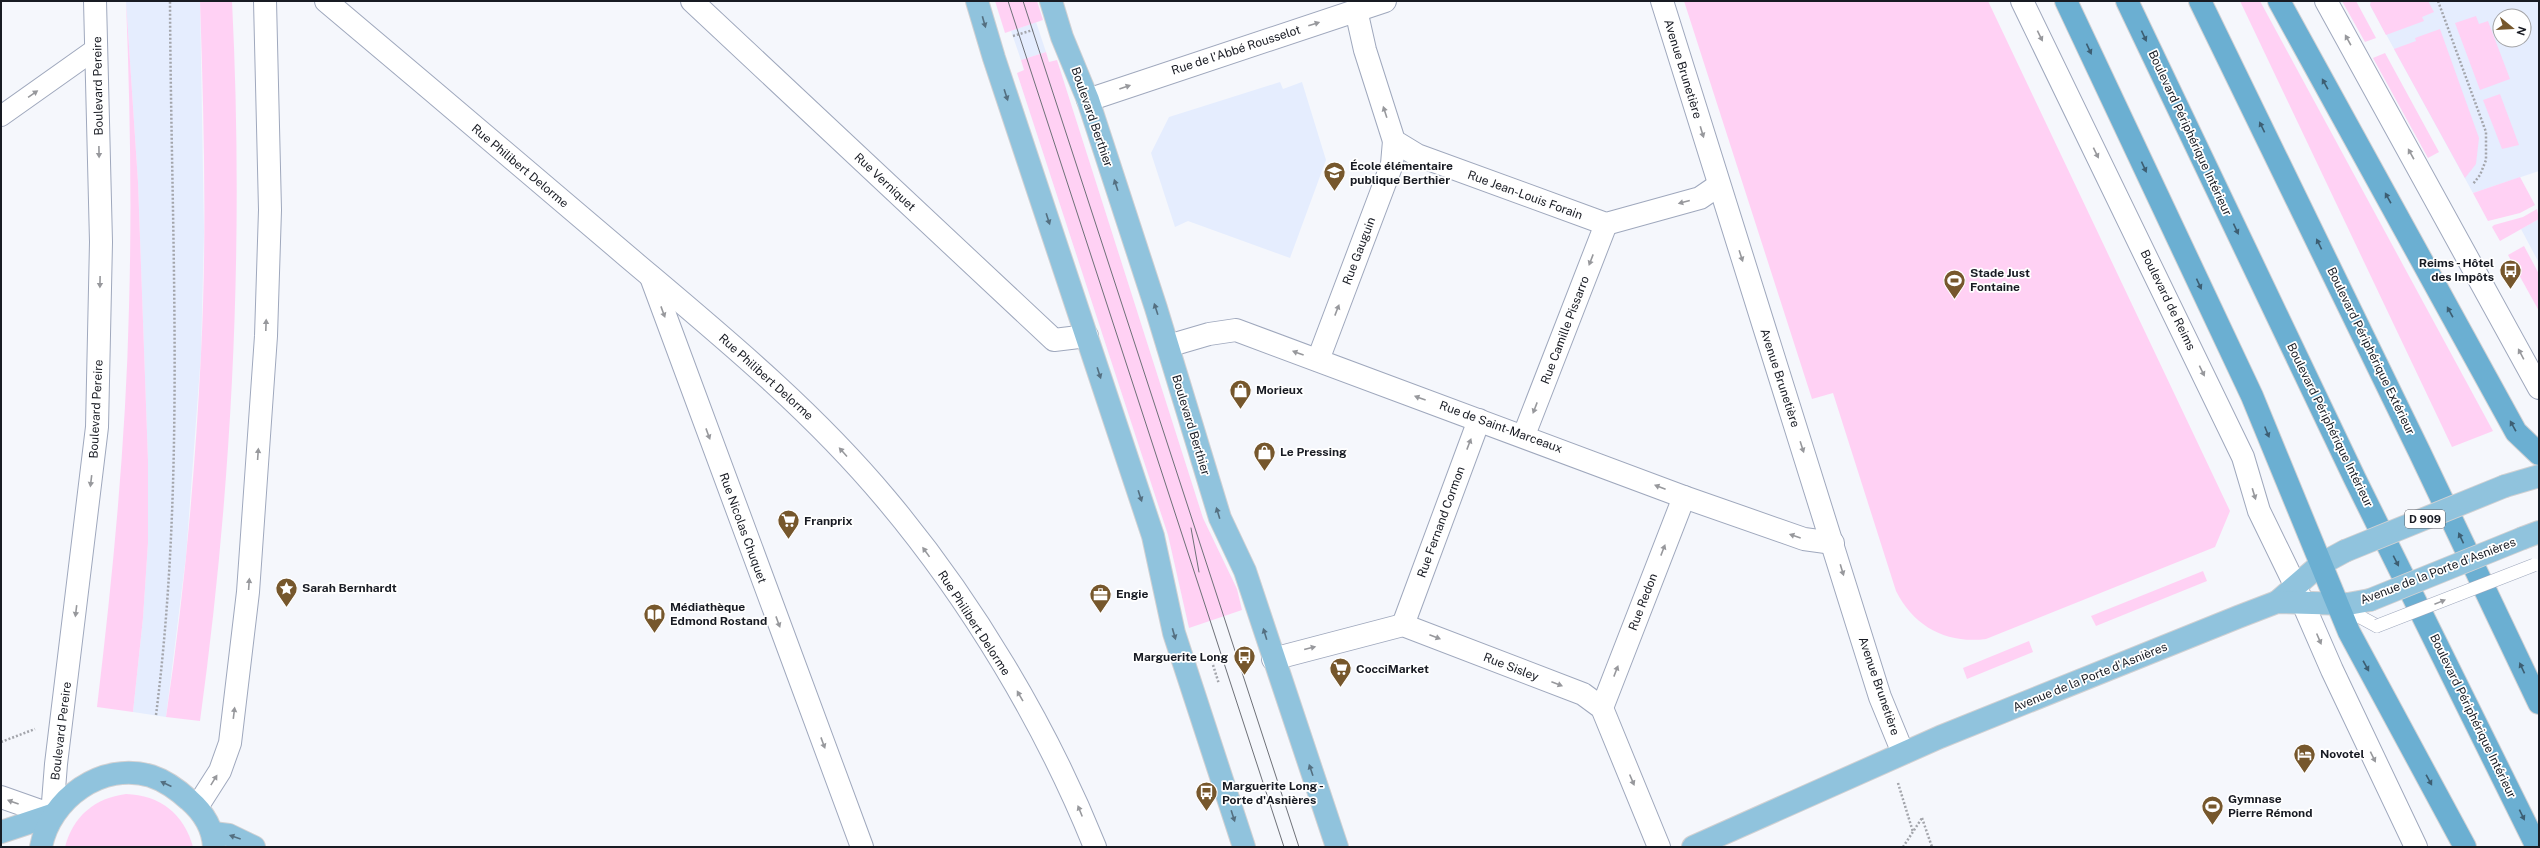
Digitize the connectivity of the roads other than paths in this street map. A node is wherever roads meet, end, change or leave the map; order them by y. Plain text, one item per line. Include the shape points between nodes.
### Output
1 (95, 1) edge
2 (265, 1) edge
3 (326, 1) edge
4 (692, 1) edge
5 (977, 1) edge
6 (1051, 1) edge
7 (1385, 1) edge
8 (1662, 1) edge
9 (2022, 1) edge
10 (2066, 1) edge
11 (2127, 1) edge
12 (2200, 1) edge
13 (2280, 1) edge
14 (2326, 1) edge
15 (1356, 10) junction
16 (97, 48) junction
17 (1088, 100) junction
18 (1, 116) edge
19 (1394, 141) junction
20 (1718, 185) junction
21 (1606, 224) junction
22 (650, 275) junction
23 (1087, 336) junction
24 (1168, 346) junction
25 (1318, 360) junction
26 (2539, 388) edge
27 (1479, 420) junction
28 (1524, 435) junction
29 (2539, 454) edge
30 (2539, 476) edge
31 (1684, 497) junction
32 (2531, 535) edge
33 (1833, 543) junction
34 (2321, 564) junction
35 (2536, 564) edge
36 (2299, 594) junction
37 (2336, 604) junction
38 (1403, 625) junction
39 (1273, 659) junction
40 (2539, 703) edge
41 (1602, 708) junction
42 (1903, 753) junction
43 (1, 797) edge
44 (197, 807) junction
45 (52, 815) junction
46 (1, 832) edge
47 (214, 840) edge
48 (1716, 842) edge
49 (41, 847) edge
50 (254, 847) edge
51 (862, 847) edge
52 (1095, 847) edge
53 (1244, 847) edge
54 (1337, 847) edge
55 (1659, 847) edge
56 (1693, 847) edge
57 (2416, 847) edge
58 (2465, 847) edge
59 (2537, 847) edge

1 - 16 street, Boulevard Pereire
44 -> 2 street via 220,771 230,743 248,592 266,336 270,217
3 - 22 street, Rue Philibert Delorme
4 - 23 street, Rue Verniquet via 1054,340
5 -> 23 main road
6 - 17 main road, Boulevard Berthier
7 - 15 street, Rue de l'Abbé Rousselot
8 -> 20 street, Avenue Brunetière
9 -> 36 street, Boulevard de Reims via 2240,450 2259,511
10 -> 34 highway via 2252,396
11 -> 59 highway, Boulevard Périphérique Intérieur via 2355,479
40 -> 12 highway, Boulevard Périphérique Extérieur
29 -> 13 highway via 2516,432
26 -> 14 street
17 -> 15 street, Rue de l'Abbé Rousselot
19 -> 15 street via 1365,50
18 -> 16 street
16 -> 45 street, Boulevard Pereire via 100,242 98,428 56,764
24 -> 17 main road, Boulevard Berthier
19 - 21 street, Rue Jean-Louis Forain via 1417,155
25 -> 19 street, Rue Gauguin via 1392,164
20 -> 21 street via 1700,198
20 -> 33 street, Avenue Brunetière
21 -> 28 street, Rue Camille Pissarro
22 -> 51 street, Rue Nicolas Chuquet
52 -> 22 street, Rue Philibert Delorme via 1077,802 998,657 953,588 886,500 835,442 774,383
23 -> 53 main road via 1153,536 1174,632
25 -> 24 street, Rue de Saint-Marceaux via 1236,330 1209,334
39 -> 24 main road, Boulevard Berthier via 1245,571 1220,518
27 -> 25 street, Rue de Saint-Marceaux
27 - 28 street, Rue de Saint-Marceaux
38 -> 27 street, Rue Fernand Cormon
31 -> 28 street, Rue de Saint-Marceaux
30 - 34 main road, D 909, bridge via 2505,486 2345,551
33 -> 31 street, Rue de Saint-Marceaux via 1804,539
41 -> 31 street, Rue Redon
32 - 37 main road, Avenue de la Porte d'Asnières, bridge via 2370,600
33 -> 42 street, Avenue Brunetière via 1880,697
34 - 36 main road, D 909
34 - 37 highway
37 -> 35 lane, Avenue de la Porte d'Asnières, bridge via 2377,626
36 - 37 main road, Avenue de la Porte d'Asnières
36 - 42 main road, Avenue de la Porte d'Asnières
36 -> 57 street, Boulevard de Reims
37 -> 58 highway via 2361,658
39 -> 38 street
38 -> 41 street, Rue Sisley via 1583,694
54 -> 39 main road, Boulevard Berthier
41 -> 55 street
42 - 48 main road, Avenue de la Porte d'Asnières
45 -> 43 street
44 -> 45 main road via 176,788 150,776 122,773 95,780 71,794
44 - 47 main road
45 - 46 main road
45 - 49 main road
50 -> 47 main road via 229,835
48 - 56 main road, Avenue de la Porte d'Asnières

